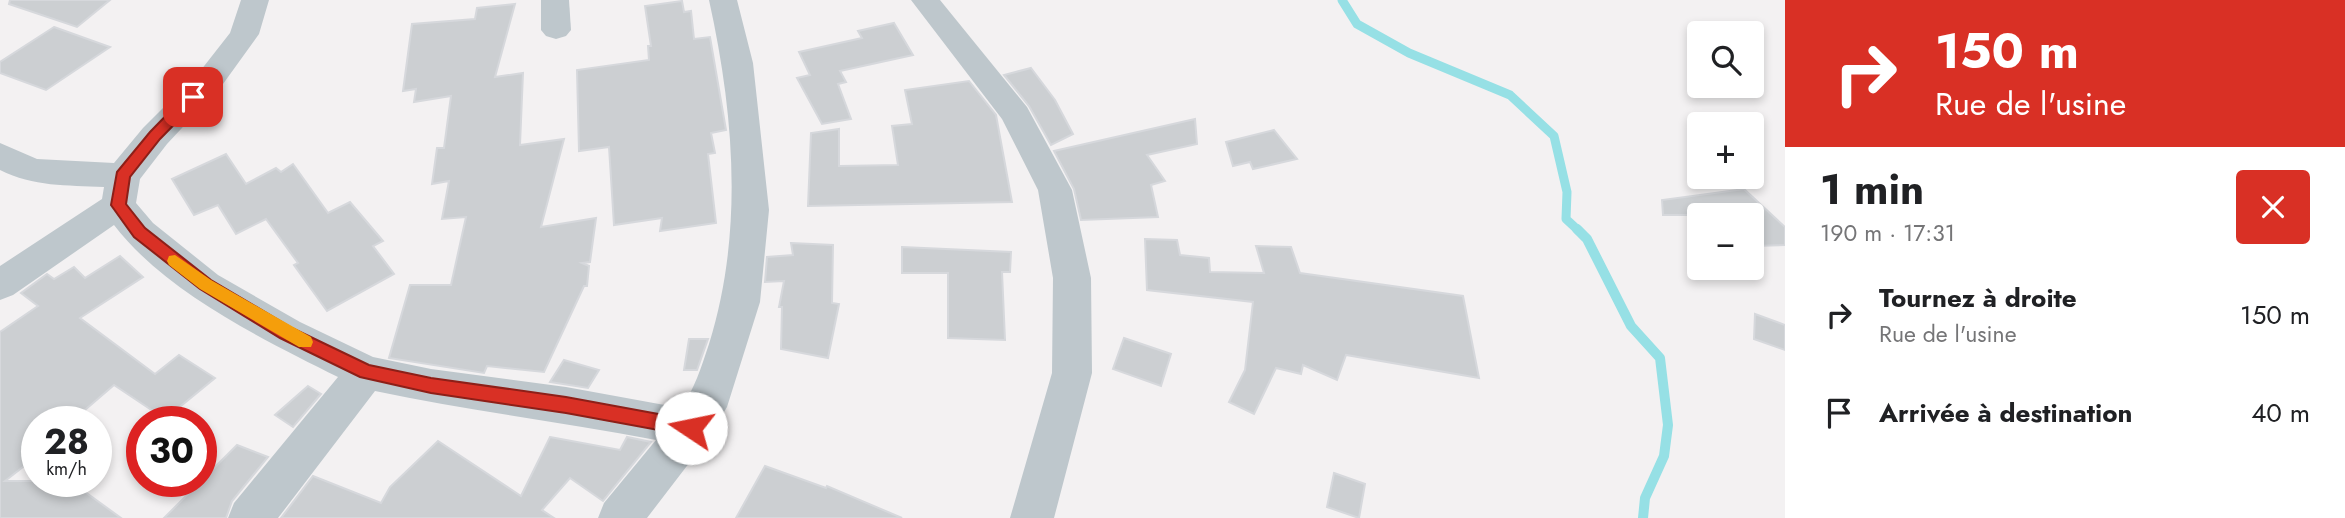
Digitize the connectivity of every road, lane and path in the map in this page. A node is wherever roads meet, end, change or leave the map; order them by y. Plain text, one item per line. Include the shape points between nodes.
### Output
1 (255, 0) edge
2 (555, 0) edge
3 (723, 0) edge
4 (925, 0) edge
5 (556, 30) dead end
6 (0, 155) edge
7 (120, 190) junction
8 (0, 285) edge
9 (366, 372) junction
10 (691, 428) junction
11 (250, 518) edge
12 (620, 518) edge
13 (1032, 518) edge

1 - 7 street via 244,34 212,77 155,136
2 - 5 street
3 - 10 street via 738,63 751,210 741,302 712,395
4 - 13 street via 1016,115 1055,190 1072,278 1072,373
6 - 7 street via 31,171
7 - 8 street
7 - 9 street via 140,233 205,285 286,333
9 - 10 street
9 - 11 street
10 - 12 street

